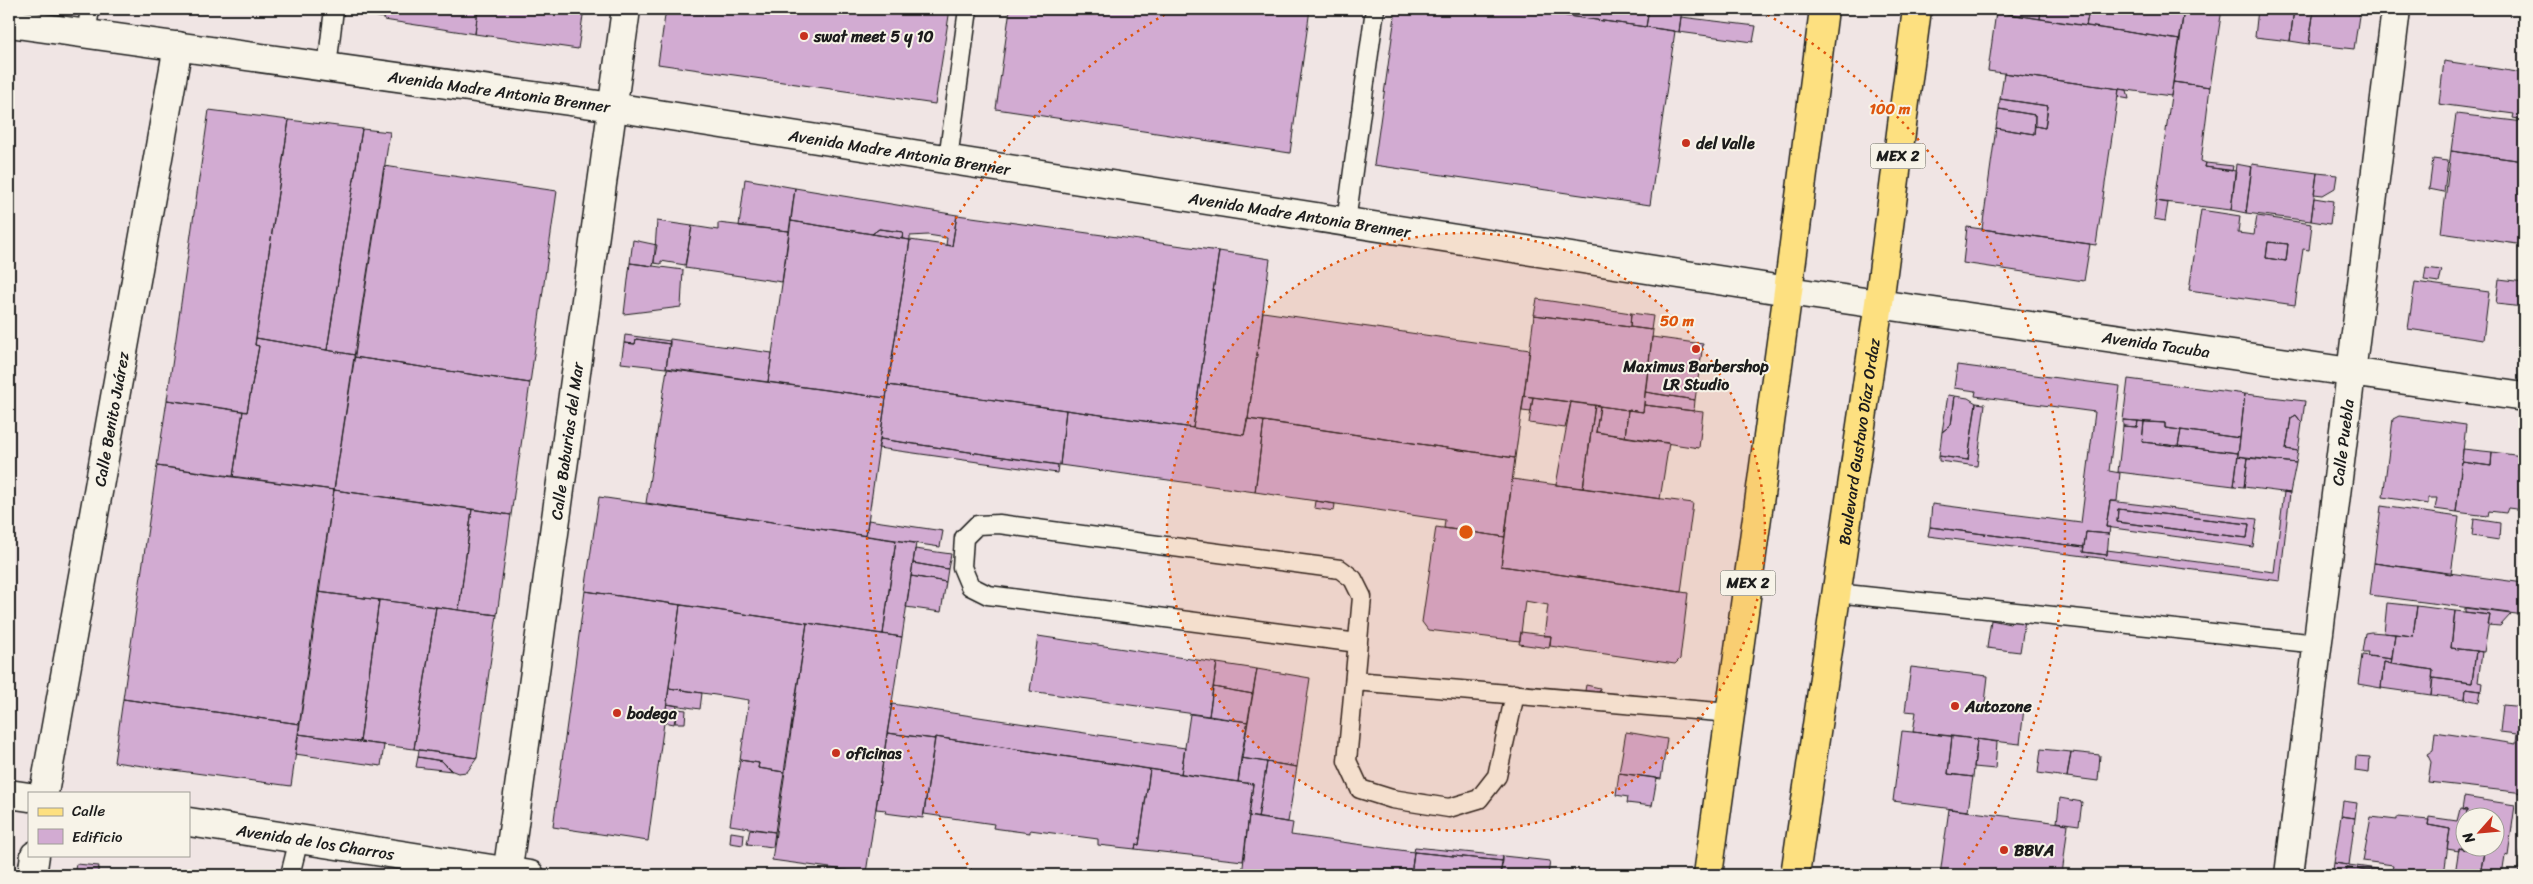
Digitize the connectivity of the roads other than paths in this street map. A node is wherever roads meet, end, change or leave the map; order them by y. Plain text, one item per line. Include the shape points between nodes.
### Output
1 (334, 9) edge
2 (626, 9) edge
3 (968, 9) edge
4 (1375, 9) edge
5 (1824, 9) edge
6 (1917, 9) edge
7 (2396, 9) edge
8 (88, 21) edge
9 (9, 23) edge
10 (178, 46) junction
11 (327, 67) junction
12 (613, 107) junction
13 (948, 159) junction
14 (1346, 222) junction
15 (1788, 291) junction
16 (1879, 303) junction
17 (2352, 372) junction
18 (2524, 397) edge
19 (1836, 593) junction
20 (1358, 643) junction
21 (2318, 644) junction
22 (1355, 682) junction
23 (1515, 694) junction
24 (1730, 713) junction
25 (44, 792) edge
26 (9, 794) edge
27 (28, 797) edge
28 (190, 822) edge
29 (299, 839) junction
30 (35, 856) edge
31 (515, 874) edge
32 (32, 875) edge
33 (290, 875) edge
34 (1708, 875) edge
35 (1795, 875) edge
36 (2289, 875) edge

1 - 11 lane
2 - 12 street, Calle Baburias del Mar
3 - 13 lane
4 - 14 lane
5 - 15 main road, MEX 2
6 - 16 main road, Boulevard Gustavo Díaz Ordaz / MEX 2
7 - 17 street, Calle Puebla
8 - 9 street, Avenida Madre Antonia Brenner
8 - 10 street, Avenida Madre Antonia Brenner
10 - 11 street, Avenida Madre Antonia Brenner
10 - 25 street, Calle Benito Juárez
11 - 12 street, Avenida Madre Antonia Brenner
12 - 13 street, Avenida Madre Antonia Brenner
12 - 31 street, Calle Baburias del Mar
13 - 14 street, Avenida Madre Antonia Brenner
14 - 15 street, Avenida Madre Antonia Brenner
15 - 16 street, Avenida Tacuba
15 - 24 main road, MEX 2
16 - 17 street, Avenida Tacuba
16 - 19 main road, Boulevard Gustavo Díaz Ordaz / MEX 2
17 - 18 street, Avenida Tacuba
17 - 21 street, Calle Puebla
19 - 21 lane
19 - 35 main road, Boulevard Gustavo Díaz Ordaz / MEX 2
20 - 20 lane via 1362,597 1353,579 1340,570 1000,524 977,525 964,538 962,567 967,580 970,586 988,595
20 - 22 lane
21 - 36 street, Calle Puebla
22 - 23 lane
22 - 23 lane via 1347,761 1360,790 1449,808 1479,800 1497,776
23 - 24 lane
24 - 34 main road, MEX 2
26 - 27 street
28 - 29 street, Avenida de los Charros
29 - 31 street, Avenida de los Charros
29 - 33 lane
30 - 32 street

